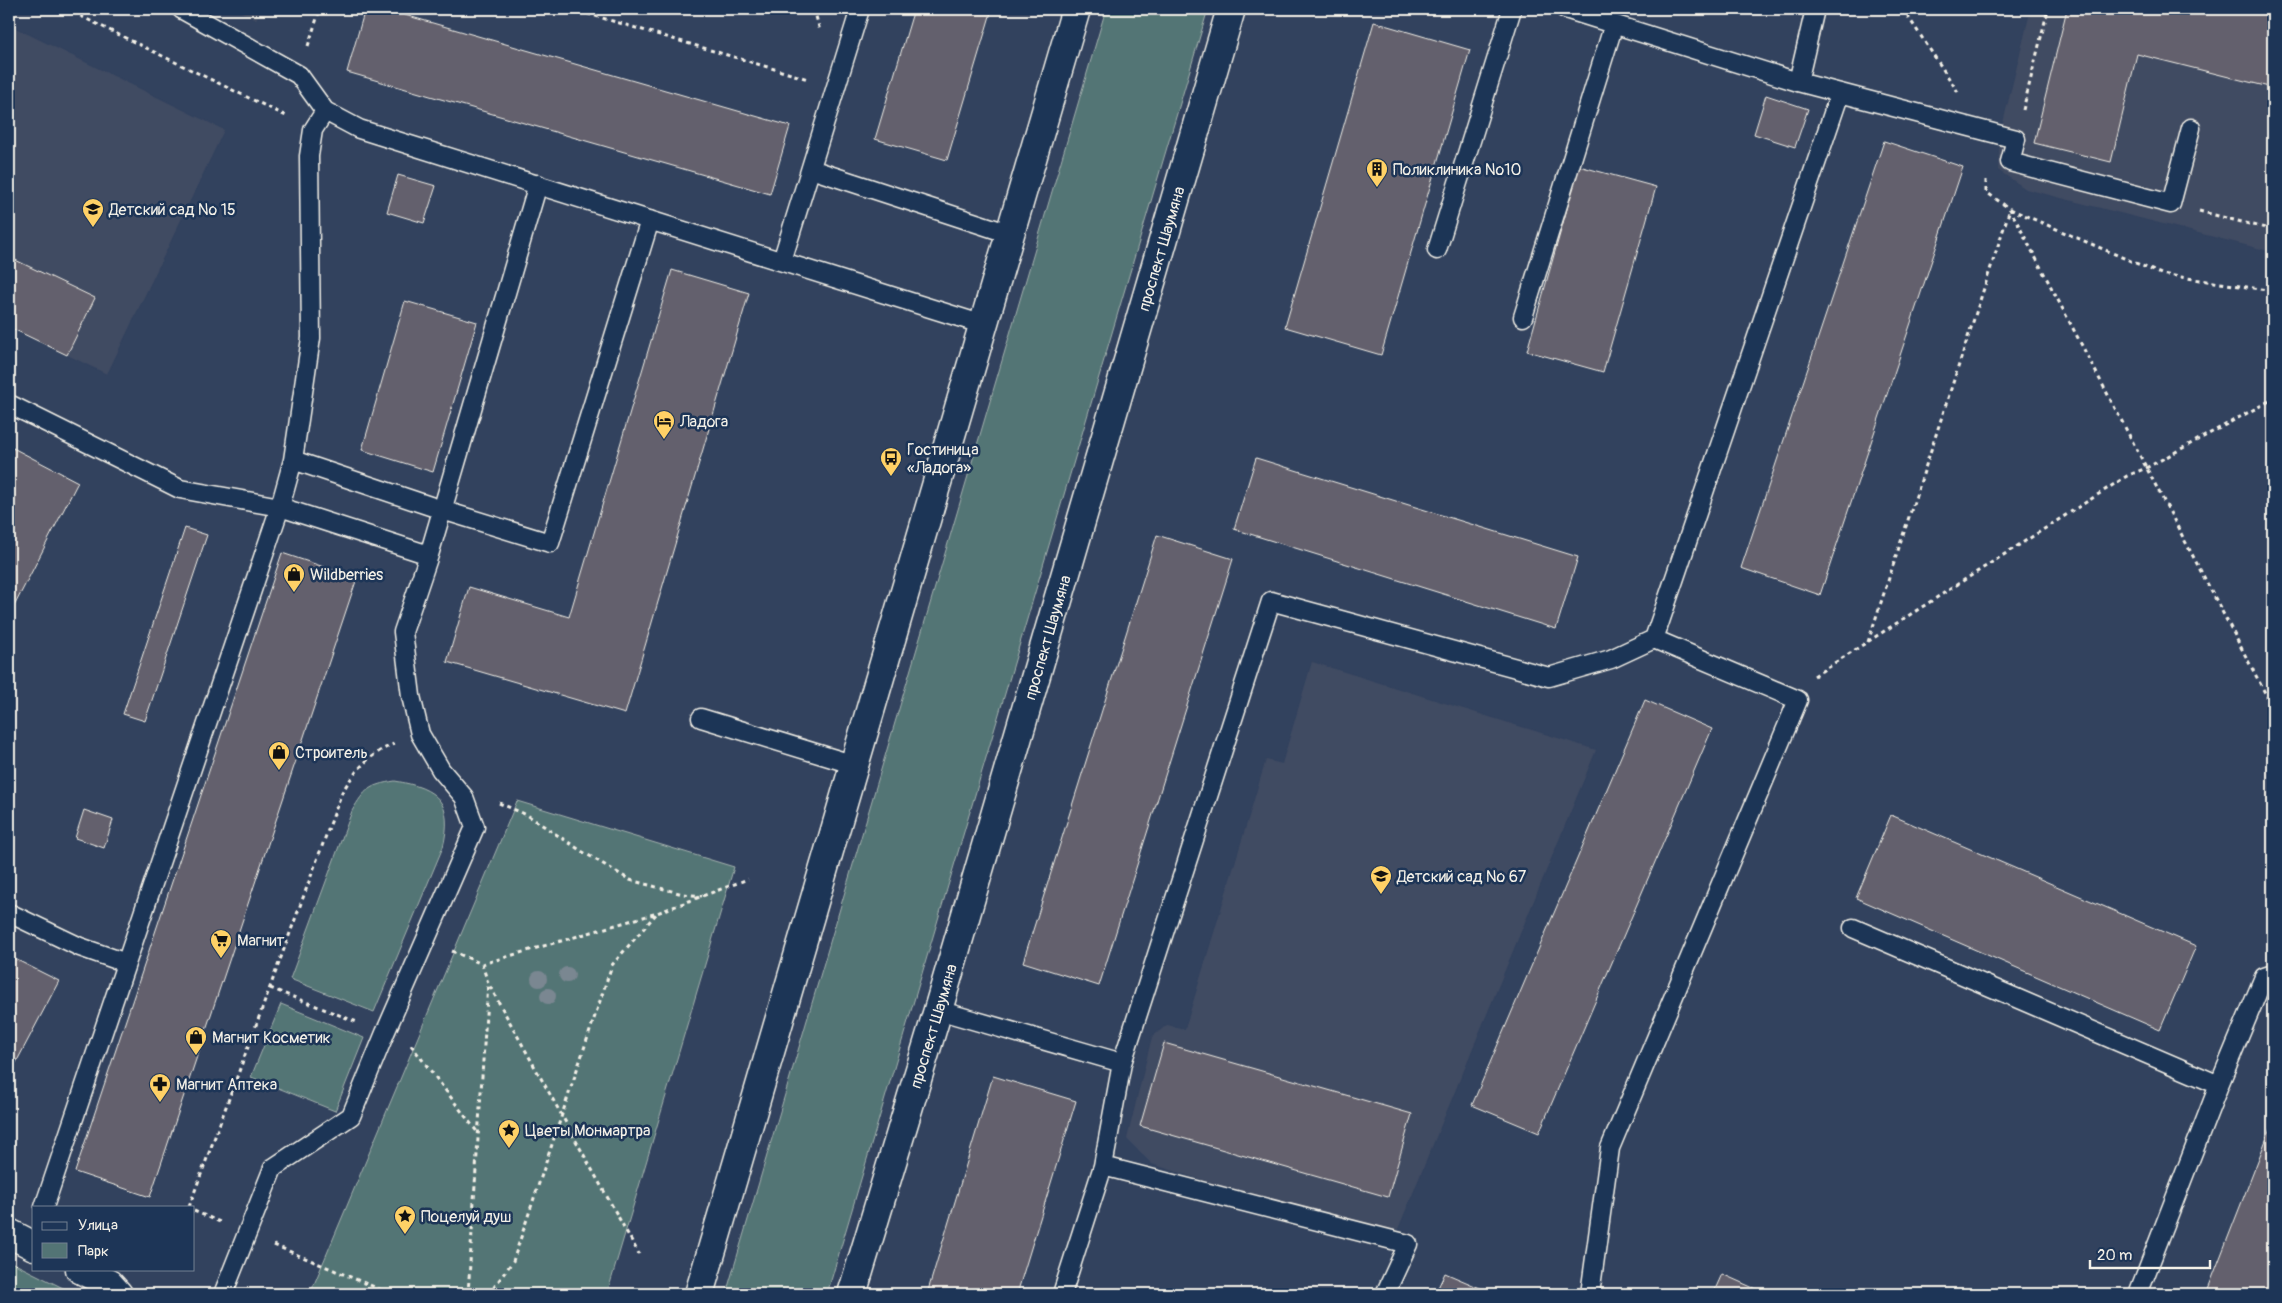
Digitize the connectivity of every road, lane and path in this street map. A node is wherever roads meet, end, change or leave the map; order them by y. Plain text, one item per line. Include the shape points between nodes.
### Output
1 (66, 9) edge
2 (181, 9) edge
3 (320, 9) edge
4 (572, 9) edge
5 (860, 9) edge
6 (1076, 9) edge
7 (1231, 9) edge
8 (1512, 9) edge
9 (1565, 9) edge
10 (1815, 9) edge
11 (1903, 9) edge
12 (2048, 9) edge
13 (1614, 24) junction
14 (299, 75) junction
15 (1798, 82) junction
16 (835, 88) junction
17 (1840, 93) junction
18 (325, 111) junction
19 (2191, 128) dead end
20 (313, 130) junction
21 (1984, 131) junction
22 (2016, 139) junction
23 (811, 170) junction
24 (538, 184) junction
25 (2171, 204) junction
26 (2010, 209) junction
27 (650, 220) junction
28 (2273, 230) edge
29 (1010, 234) junction
30 (1437, 250) dead end
31 (782, 261) junction
32 (2273, 291) edge
33 (1523, 317) dead end
34 (984, 325) junction
35 (2273, 399) edge
36 (9, 404) edge
37 (293, 460) junction
38 (2146, 468) junction
39 (280, 507) junction
40 (442, 510) junction
41 (428, 555) junction
42 (1654, 639) junction
43 (1868, 642) junction
44 (1798, 700) junction
45 (2273, 708) edge
46 (701, 718) dead end
47 (420, 734) junction
48 (856, 765) junction
49 (464, 797) junction
50 (748, 879) dead end
51 (703, 896) junction
52 (9, 912) edge
53 (657, 913) junction
54 (1853, 928) dead end
55 (426, 939) junction
56 (126, 963) junction
57 (482, 964) junction
58 (2273, 974) edge
59 (488, 983) junction
60 (938, 1010) junction
61 (1122, 1063) junction
62 (2219, 1085) junction
63 (563, 1118) junction
64 (1103, 1166) junction
65 (44, 1206) edge
66 (188, 1206) edge
67 (195, 1211) edge
68 (247, 1234) junction
69 (639, 1254) dead end
70 (82, 1270) edge
71 (119, 1291) edge
72 (224, 1294) edge
73 (391, 1294) edge
74 (468, 1294) edge
75 (489, 1294) edge
76 (698, 1294) edge
77 (852, 1294) edge
78 (1062, 1294) edge
79 (1385, 1294) edge
80 (1590, 1294) edge
81 (2138, 1294) edge

1 - 20 path
2 - 14 lane
3 - 14 path
4 - 16 path
5 - 16 lane
6 - 29 street
7 - 60 street, проспект Шаумяна
8 - 30 lane
9 - 13 lane
10 - 15 lane
11 - 21 path
12 - 22 path
13 - 15 lane
13 - 33 lane
14 - 18 lane
15 - 17 lane
16 - 23 lane
17 - 21 lane
17 - 42 lane
18 - 20 lane
18 - 24 lane via 359,129
19 - 25 lane
20 - 37 lane via 309,156 311,338
21 - 22 lane
21 - 26 path via 1986,192
22 - 25 lane via 2010,162
23 - 29 lane
23 - 31 lane
24 - 27 lane
24 - 40 lane
25 - 28 path
26 - 32 path via 2161,274
26 - 38 path
26 - 43 path
27 - 31 lane
27 - 40 lane via 550,543
29 - 34 street
31 - 34 lane
34 - 48 street
35 - 38 path
36 - 39 lane via 180,489
37 - 39 lane
37 - 40 lane
38 - 43 path via 2127,476
38 - 45 path
39 - 41 lane
39 - 56 lane
40 - 41 lane
41 - 47 lane via 403,632 411,696
42 - 44 lane
42 - 61 lane via 1611,659 1549,677 1271,601
43 - 44 path via 1805,681
44 - 80 lane via 1610,1148
46 - 48 lane
47 - 49 lane via 441,770
47 - 66 path via 378,751 357,768 342,792
48 - 76 street
49 - 51 path via 493,801 527,815 630,880
49 - 55 lane via 475,827
50 - 51 path
51 - 53 path
52 - 56 lane via 80,947
53 - 57 path
53 - 63 path via 612,965
54 - 62 lane
55 - 57 path
55 - 68 lane via 351,1116 273,1168
56 - 65 lane
57 - 59 path
58 - 62 lane via 2264,977
59 - 63 path
59 - 74 path
60 - 61 lane
60 - 77 street, проспект Шаумяна
61 - 64 lane
62 - 81 lane
63 - 69 path
63 - 75 path via 514,1261
64 - 78 lane
64 - 79 lane via 1408,1244
67 - 68 path
68 - 72 lane
68 - 73 path
70 - 71 street

